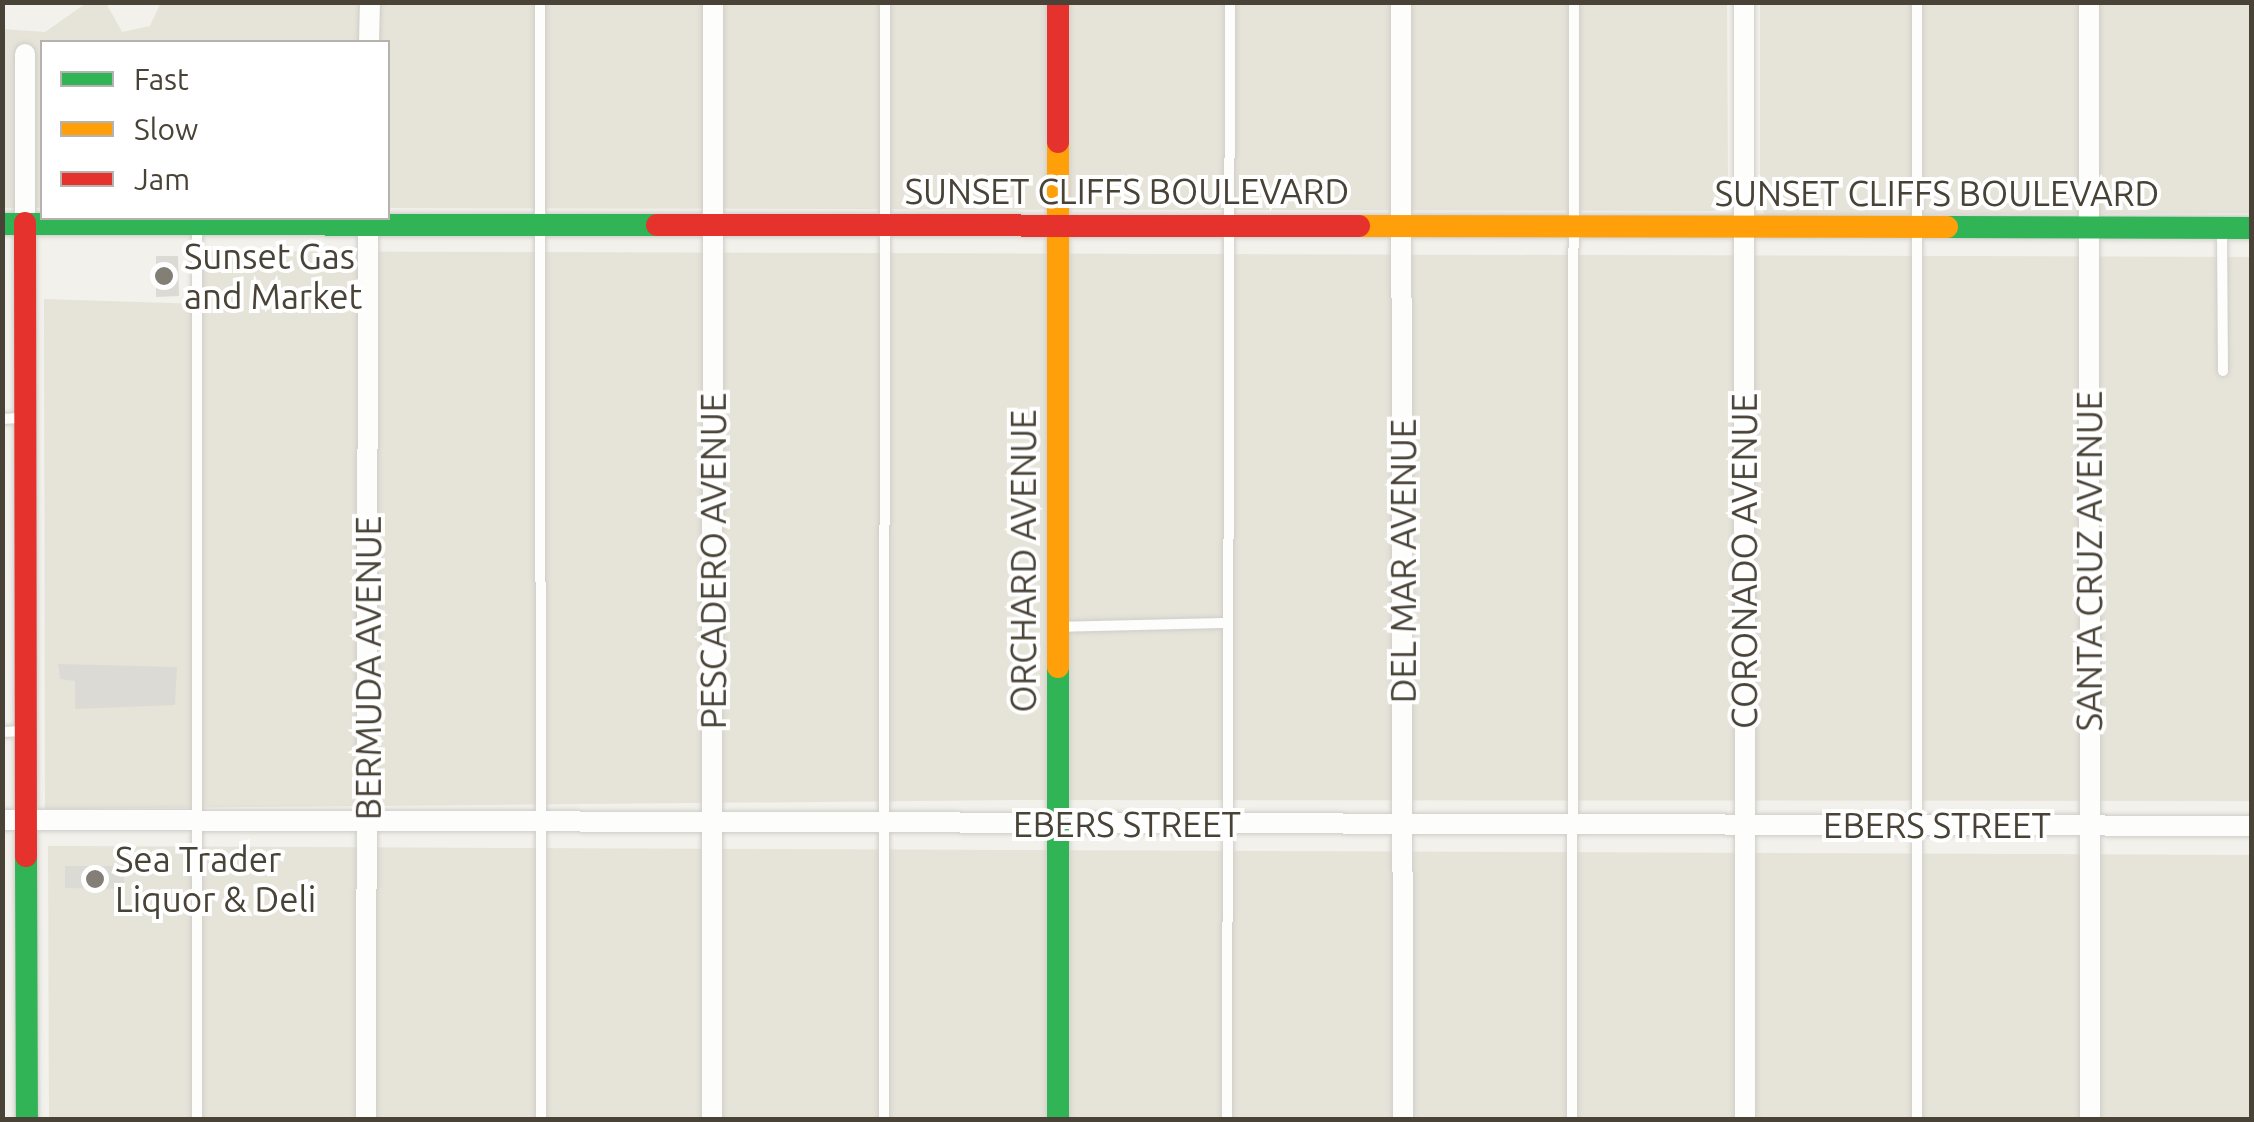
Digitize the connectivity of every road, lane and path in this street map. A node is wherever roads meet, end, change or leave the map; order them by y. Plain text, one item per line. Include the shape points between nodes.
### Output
1 (370, 2) edge
2 (540, 2) edge
3 (712, 2) edge
4 (885, 2) edge
5 (1058, 2) edge
6 (1230, 2) edge
7 (1401, 2) edge
8 (1574, 2) edge
9 (1744, 2) edge
10 (1916, 2) edge
11 (2090, 2) edge
12 (369, 40) edge
13 (25, 54) dead end
14 (34, 121) edge
15 (34, 167) edge
16 (80, 220) edge
17 (153, 220) edge
18 (197, 220) edge
19 (368, 220) edge
20 (542, 222) junction
21 (14, 224) edge
22 (884, 225) junction
23 (714, 226) junction
24 (1059, 227) junction
25 (1231, 227) junction
26 (1574, 227) junction
27 (1401, 228) junction
28 (1744, 228) junction
29 (1918, 228) junction
30 (2088, 228) junction
31 (2222, 228) junction
32 (2252, 228) edge
33 (2223, 371) dead end
34 (14, 419) edge
35 (1228, 623) junction
36 (1058, 627) junction
37 (13, 732) edge
38 (13, 820) edge
39 (712, 822) junction
40 (1058, 822) junction
41 (1571, 822) junction
42 (884, 823) junction
43 (196, 824) junction
44 (367, 824) junction
45 (1230, 824) junction
46 (1745, 824) junction
47 (1918, 824) junction
48 (541, 825) junction
49 (1403, 826) junction
50 (2252, 826) edge
51 (2087, 827) junction
52 (27, 1120) edge
53 (197, 1120) edge
54 (366, 1120) edge
55 (541, 1120) edge
56 (712, 1120) edge
57 (884, 1120) edge
58 (1058, 1120) edge
59 (1227, 1120) edge
60 (1402, 1120) edge
61 (1572, 1120) edge
62 (1745, 1120) edge
63 (1917, 1120) edge
64 (2090, 1120) edge

1 - 12 street
2 - 20 lane
3 - 23 street, PESCADERO AVENUE
4 - 22 lane
5 - 24 main road, ORCHARD AVENUE
6 - 25 lane
7 - 27 street, DEL MAR AVENUE
8 - 26 lane
9 - 28 street, CORONADO AVENUE
10 - 29 lane
11 - 30 street, SANTA CRUZ AVENUE
13 - 14 street
14 - 15 street
15 - 21 street
16 - 17 main road, SUNSET CLIFFS BOULEVARD
16 - 21 main road, SUNSET CLIFFS BOULEVARD
17 - 18 main road, SUNSET CLIFFS BOULEVARD
18 - 19 main road, SUNSET CLIFFS BOULEVARD
18 - 43 lane
19 - 20 main road, SUNSET CLIFFS BOULEVARD
19 - 44 street, BERMUDA AVENUE
20 - 23 main road, SUNSET CLIFFS BOULEVARD
20 - 48 lane
21 - 34 main road
22 - 23 main road, SUNSET CLIFFS BOULEVARD
22 - 24 main road, SUNSET CLIFFS BOULEVARD
22 - 42 lane
23 - 39 street, PESCADERO AVENUE
24 - 25 main road, SUNSET CLIFFS BOULEVARD
24 - 36 main road, ORCHARD AVENUE
25 - 27 main road, SUNSET CLIFFS BOULEVARD
25 - 35 lane
26 - 27 main road, SUNSET CLIFFS BOULEVARD
26 - 28 main road, SUNSET CLIFFS BOULEVARD
26 - 41 lane
27 - 49 street, DEL MAR AVENUE
28 - 29 main road, SUNSET CLIFFS BOULEVARD
28 - 46 street, CORONADO AVENUE
29 - 30 main road, SUNSET CLIFFS BOULEVARD
29 - 47 lane
30 - 31 main road, SUNSET CLIFFS BOULEVARD
30 - 51 street, SANTA CRUZ AVENUE
31 - 32 main road, SUNSET CLIFFS BOULEVARD
31 - 33 lane
34 - 37 main road
35 - 36 lane
35 - 45 lane
36 - 40 main road, ORCHARD AVENUE
37 - 38 main road
38 - 43 street, EBERS STREET
38 - 52 main road
39 - 42 street, EBERS STREET
39 - 48 street, EBERS STREET
39 - 56 street, PESCADERO AVENUE
40 - 42 street, EBERS STREET
40 - 45 street, EBERS STREET
40 - 58 main road, ORCHARD AVENUE
41 - 46 street, EBERS STREET
41 - 49 street, EBERS STREET
41 - 61 lane
42 - 57 lane
43 - 44 street, EBERS STREET
43 - 53 lane
44 - 48 street, EBERS STREET
44 - 54 street, BERMUDA AVENUE
45 - 49 street, EBERS STREET
45 - 59 lane
46 - 47 street, EBERS STREET
46 - 62 street, CORONADO AVENUE
47 - 51 street, EBERS STREET
47 - 63 lane
48 - 55 lane
49 - 60 street, DEL MAR AVENUE
50 - 51 street, EBERS STREET
51 - 64 street, SANTA CRUZ AVENUE

